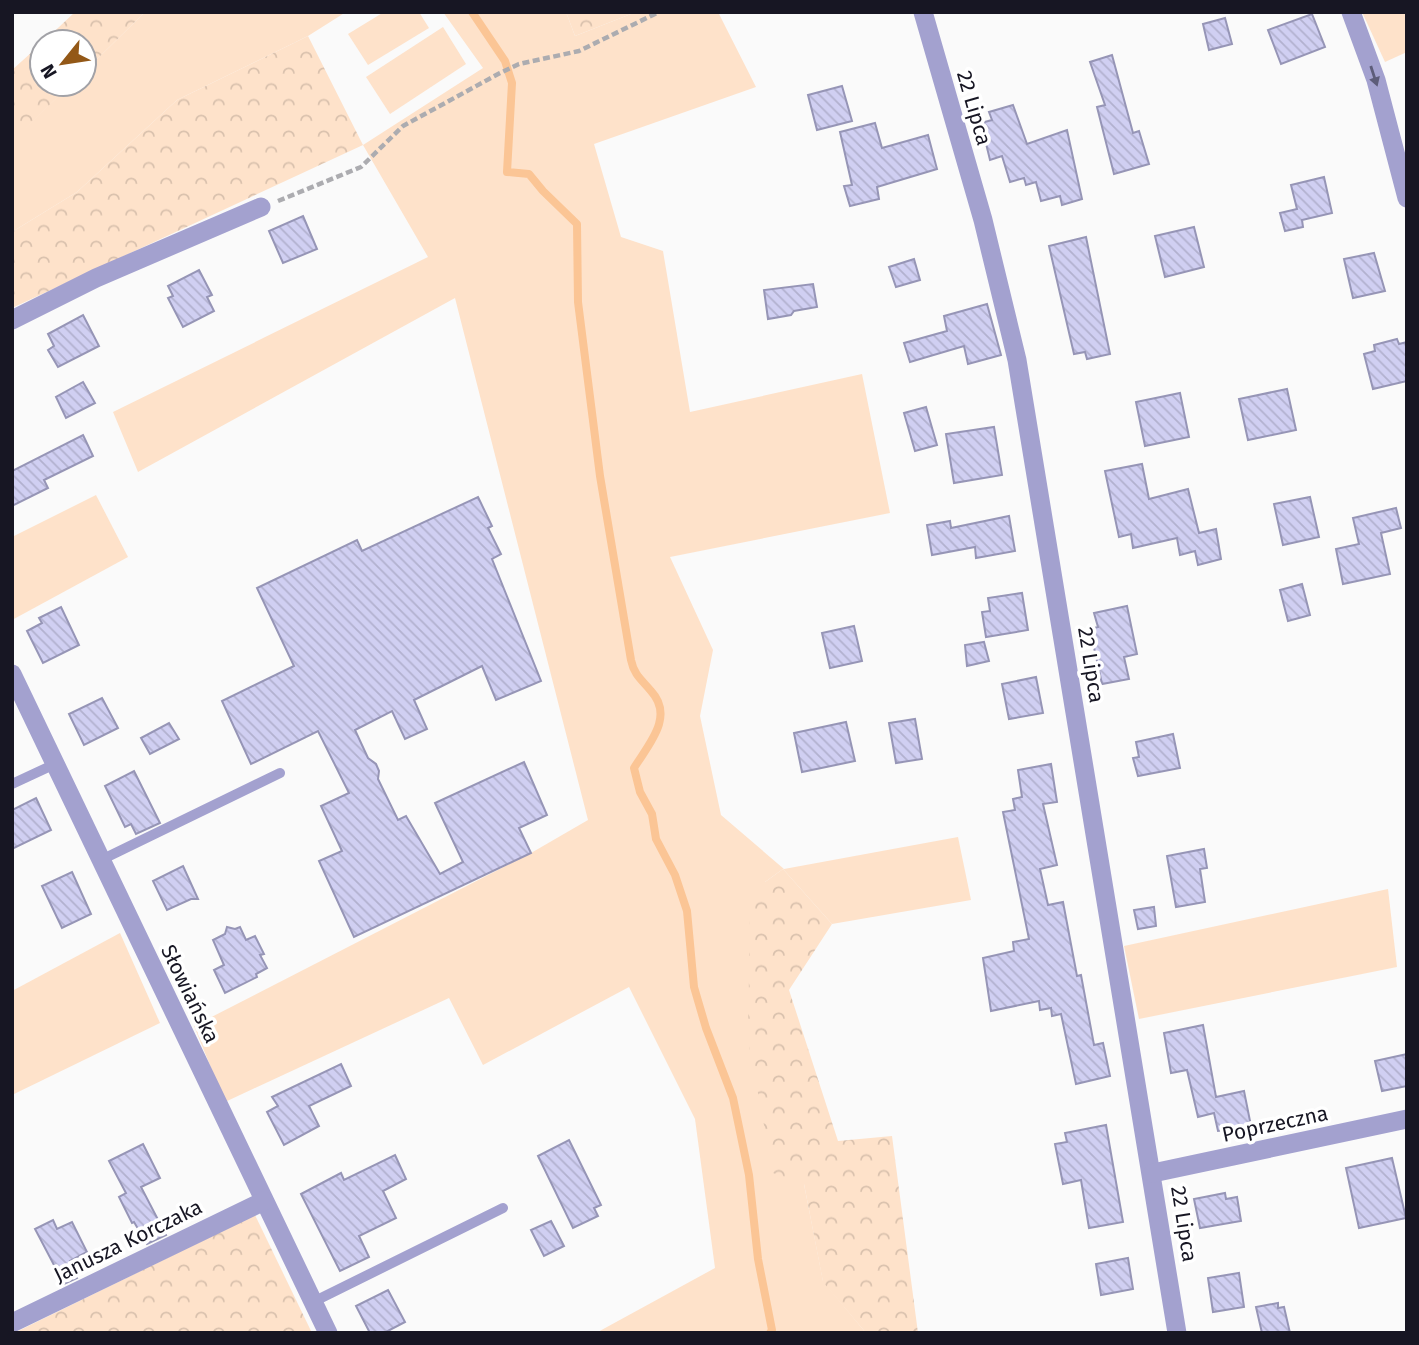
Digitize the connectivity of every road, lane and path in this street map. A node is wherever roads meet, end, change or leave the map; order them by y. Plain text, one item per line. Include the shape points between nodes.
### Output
1 (659, 12) edge
2 (923, 12) edge
3 (1351, 12) edge
4 (1407, 198) edge
5 (261, 207) joint
6 (12, 320) edge
7 (12, 674) edge
8 (55, 764) junction
9 (280, 772) dead end
10 (12, 783) edge
11 (101, 860) junction
12 (1407, 1119) edge
13 (1153, 1173) junction
14 (264, 1201) junction
15 (503, 1208) dead end
16 (313, 1302) junction
17 (12, 1323) edge
18 (328, 1333) edge
19 (1177, 1333) edge

1 - 5 path via 579,51 519,64 500,73 403,127 361,167
2 - 13 street, 22 Lipca via 983,220 1017,360
3 -> 4 street via 1376,80
5 - 6 street via 96,278
7 - 8 street, Słowiańska
8 - 10 lane
8 - 11 street, Słowiańska
9 - 11 lane
11 - 14 street, Słowiańska
12 - 13 street, Poprzeczna
13 - 19 street, 22 Lipca
14 - 16 street, Słowiańska
14 - 17 street, Janusza Korczaka
15 - 16 lane
16 - 18 street, Słowiańska

